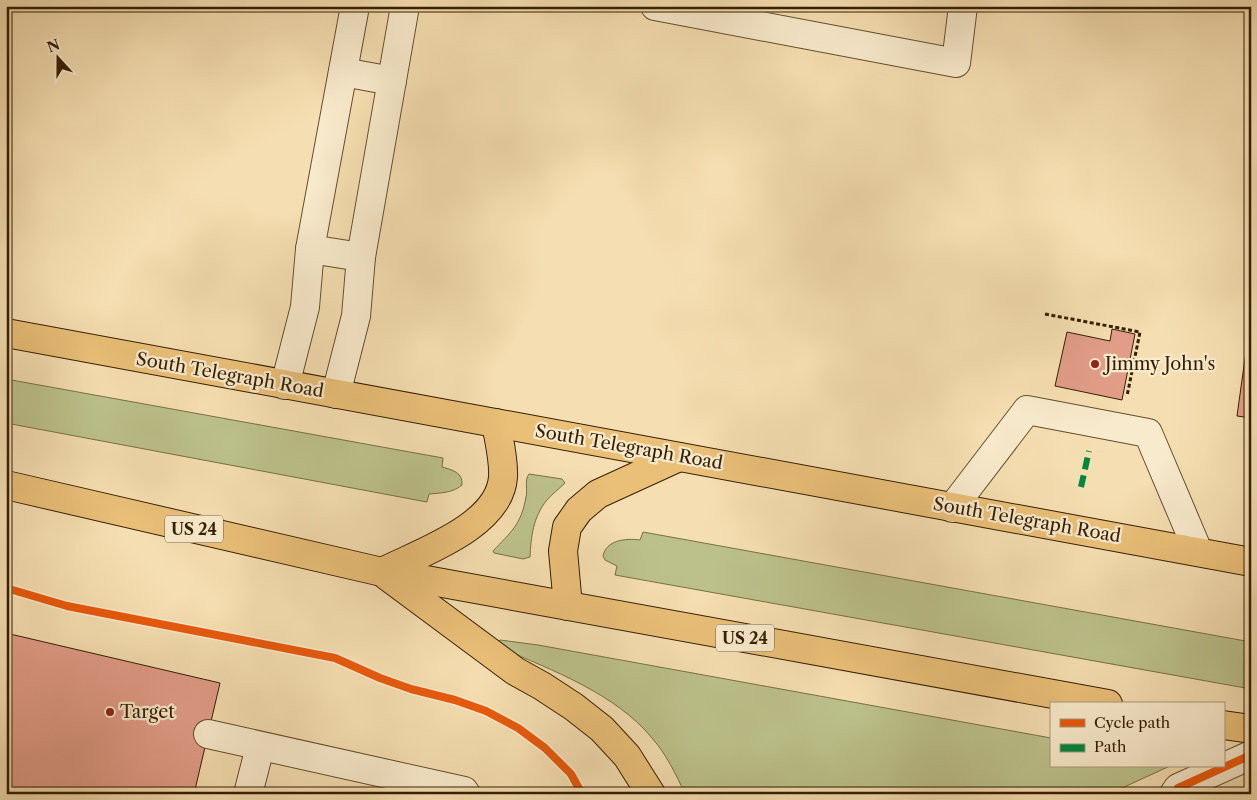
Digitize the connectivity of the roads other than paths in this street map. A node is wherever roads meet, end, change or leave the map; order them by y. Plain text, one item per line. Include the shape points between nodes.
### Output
1 (354, 6) edge
2 (405, 6) edge
3 (656, 6) edge
4 (963, 6) edge
5 (343, 72) junction
6 (392, 81) junction
7 (310, 249) junction
8 (361, 257) junction
9 (6, 333) edge
10 (286, 385) junction
11 (336, 394) junction
12 (496, 423) junction
13 (679, 457) junction
14 (6, 485) edge
15 (952, 508) junction
16 (1198, 551) junction
17 (1251, 562) edge
18 (382, 572) junction
19 (568, 606) junction
20 (1097, 702) edge
21 (1224, 725) edge
22 (1251, 730) edge
23 (208, 734) dead end
24 (260, 746) junction
25 (1251, 755) edge
26 (1224, 767) edge
27 (1222, 768) edge
28 (248, 794) edge
29 (466, 794) edge
30 (652, 794) edge
31 (1174, 794) edge

1 - 5 street
2 - 6 street
3 - 4 street via 956,63
5 - 6 street
5 - 7 street
6 - 8 street
7 - 8 street
7 - 10 street via 305,307
8 - 11 street via 356,316
9 - 10 highway, South Telegraph Road
10 - 11 highway, South Telegraph Road
11 - 12 highway, South Telegraph Road
12 - 13 highway, South Telegraph Road
12 - 18 highway via 503,478 498,496 487,512 465,531
13 - 15 highway, South Telegraph Road
13 - 19 highway via 598,494 578,510 567,527 563,551
14 - 18 highway, US 24
15 - 16 highway, South Telegraph Road
15 - 16 street via 1027,410 1148,433
16 - 17 highway, South Telegraph Road
18 - 19 highway, US 24
18 - 30 highway via 515,671 602,729 627,756
19 - 20 highway, US 24
21 - 22 highway
23 - 24 street
24 - 28 street
24 - 29 street
25 - 26 street
27 - 31 street via 1178,788

